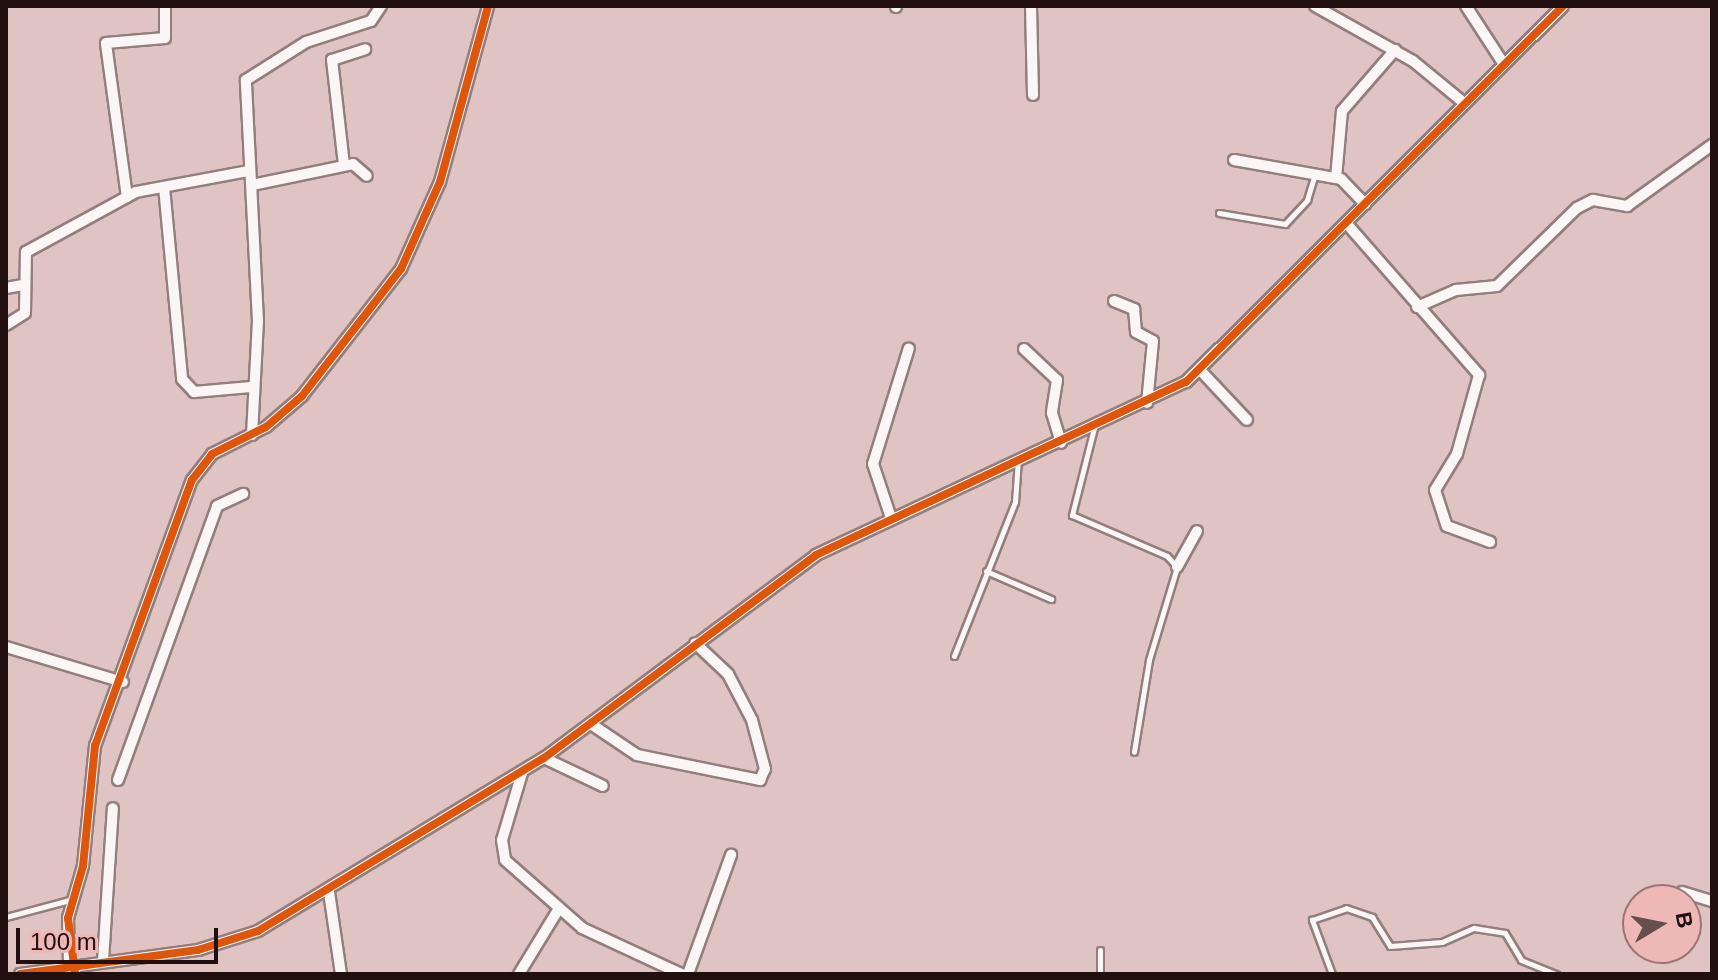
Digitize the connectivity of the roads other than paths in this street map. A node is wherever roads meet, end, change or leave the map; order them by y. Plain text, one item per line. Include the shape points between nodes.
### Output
1 (165, 6) edge
2 (381, 6) edge
3 (488, 6) edge
4 (1031, 6) edge
5 (1315, 6) edge
6 (1466, 6) edge
7 (1563, 6) edge
8 (365, 49) dead end
9 (1395, 50) junction
10 (1503, 63) junction
11 (1033, 95) dead end
12 (1464, 103) junction
13 (1712, 145) edge
14 (1234, 160) dead end
15 (344, 165) junction
16 (248, 171) junction
17 (367, 176) dead end
18 (1314, 177) junction
19 (1336, 178) junction
20 (252, 185) junction
21 (164, 187) junction
22 (127, 197) junction
23 (1365, 204) junction
24 (1219, 213) dead end
25 (1347, 224) junction
26 (23, 285) junction
27 (6, 288) edge
28 (1114, 301) dead end
29 (1417, 307) junction
30 (6, 325) edge
31 (909, 348) dead end
32 (1024, 349) dead end
33 (1201, 371) junction
34 (251, 387) junction
35 (1147, 403) junction
36 (1247, 420) dead end
37 (1094, 428) junction
38 (252, 435) junction
39 (1061, 443) junction
40 (1018, 462) junction
41 (243, 494) dead end
42 (891, 518) junction
43 (1197, 531) dead end
44 (1490, 542) dead end
45 (1177, 567) junction
46 (986, 571) junction
47 (1051, 599) dead end
48 (695, 643) junction
49 (6, 647) edge
50 (954, 656) dead end
51 (123, 682) junction
52 (591, 724) junction
53 (1134, 752) dead end
54 (544, 758) junction
55 (522, 773) junction
56 (118, 780) dead end
57 (603, 786) dead end
58 (113, 808) dead end
59 (731, 855) dead end
60 (329, 892) junction
61 (73, 899) junction
62 (558, 910) junction
63 (6, 917) edge
64 (1100, 950) dead end
65 (98, 961) junction
66 (74, 967) edge
67 (20, 974) edge
68 (341, 974) edge
69 (519, 974) edge
70 (681, 974) edge
71 (688, 974) edge
72 (1100, 974) edge
73 (1332, 974) edge
74 (1556, 974) edge

1 - 22 street via 164,39 107,40
2 - 16 street via 371,21 306,42 246,80
3 - 38 street via 417,243 302,396
4 - 11 street
5 - 9 street
6 - 10 street
7 - 10 street
8 - 15 street via 332,60
9 - 12 street
9 - 19 street via 1342,111
10 - 12 street
12 - 23 street
13 - 29 street via 1627,206 1593,200 1577,208 1497,286 1456,290
14 - 18 street
15 - 17 street
15 - 20 street
16 - 20 street
16 - 21 street
18 - 19 street
18 - 24 lane via 1307,200 1285,224
19 - 23 street
20 - 34 street via 258,321
21 - 22 street
21 - 34 street via 182,379 194,392
22 - 26 street via 26,252
23 - 25 street
25 - 29 street
25 - 33 street
26 - 27 street
26 - 30 street via 23,319
28 - 35 street via 1134,309 1136,332 1153,341
29 - 44 street via 1480,383 1457,454 1435,480 1439,509 1454,532
31 - 42 street via 873,464
32 - 39 street via 1057,380 1052,413
33 - 35 street
33 - 36 street
34 - 38 street
35 - 37 street
37 - 39 street
37 - 45 lane via 1072,515 1167,556
38 - 51 street via 212,454 192,480
39 - 40 street
40 - 42 street
40 - 46 lane via 1015,502
41 - 56 street via 217,506
42 - 48 street via 779,578
43 - 45 street
45 - 53 lane via 1149,660
46 - 47 lane
46 - 50 lane
48 - 52 street
48 - 52 street via 728,674 752,720 765,769 760,780 637,755
49 - 51 street
51 - 61 street via 95,746 83,866
52 - 54 street
54 - 55 street
54 - 57 street
55 - 60 street
55 - 62 street via 502,850
58 - 65 street
59 - 71 street
60 - 65 street via 235,940
60 - 68 street
61 - 63 lane
61 - 66 street
62 - 69 street
62 - 70 street
64 - 72 lane
65 - 66 street
66 - 67 street
73 - 74 lane via 1312,920 1346,908 1372,917 1390,946 1442,942 1474,928 1505,933 1521,960

